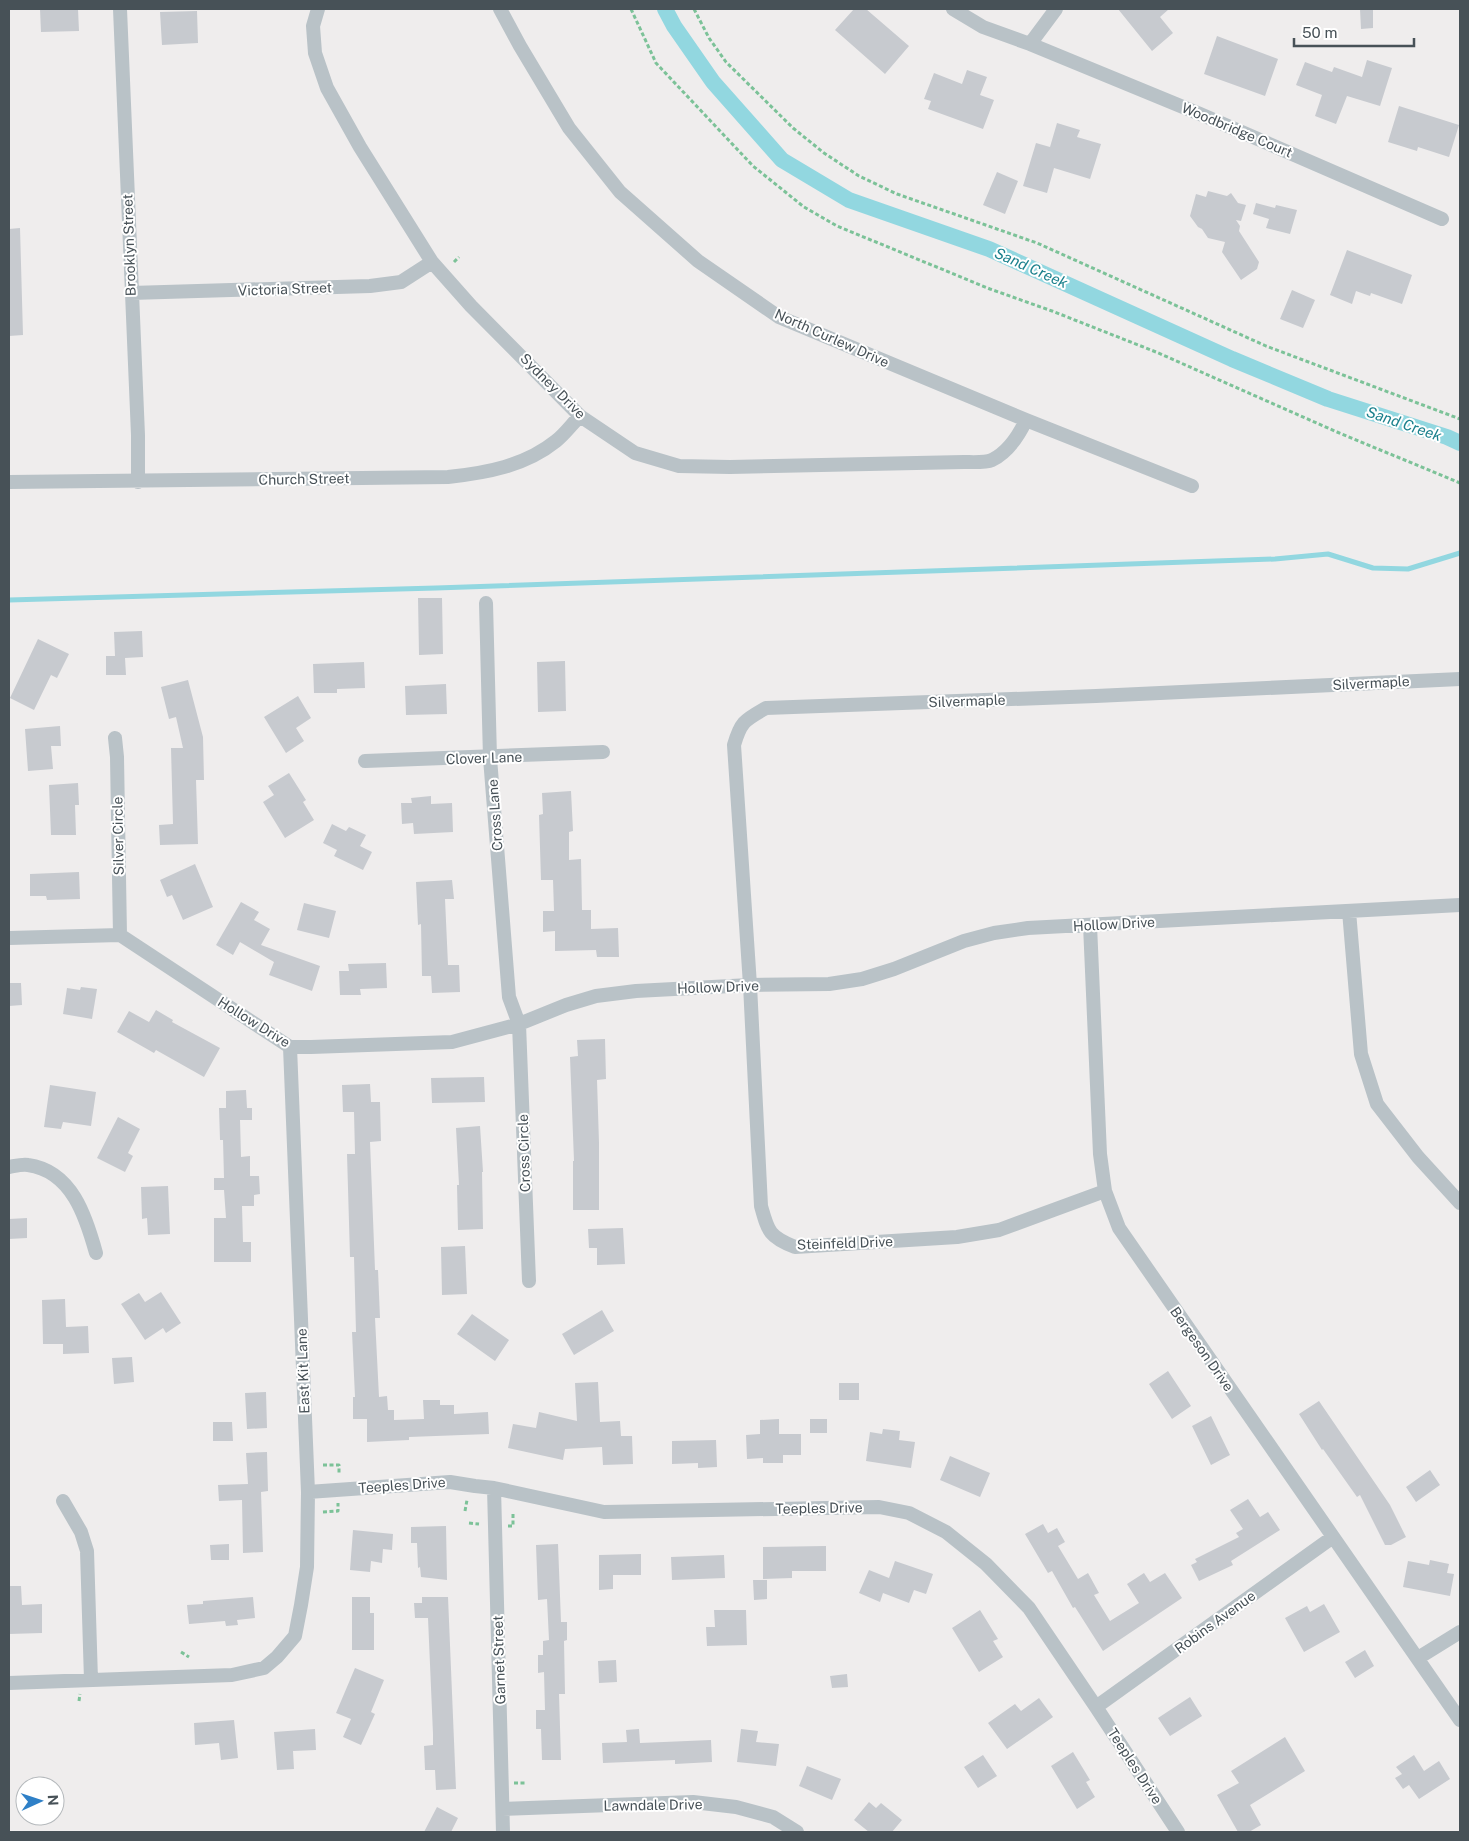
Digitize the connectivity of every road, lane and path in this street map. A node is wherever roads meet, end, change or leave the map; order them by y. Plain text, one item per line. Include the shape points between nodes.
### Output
1 (120, 9) edge
2 (318, 9) edge
3 (500, 9) edge
4 (631, 9) edge
5 (694, 9) edge
6 (953, 9) edge
7 (1056, 9) edge
8 (1030, 44) junction
9 (1442, 219) dead end
10 (460, 257) dead end
11 (432, 262) junction
12 (454, 262) dead end
13 (131, 293) junction
14 (580, 416) junction
15 (1460, 419) edge
16 (1026, 420) junction
17 (9, 482) edge
18 (138, 482) junction
19 (1460, 482) edge
20 (1192, 486) dead end
21 (486, 603) dead end
22 (1460, 679) edge
23 (115, 738) dead end
24 (603, 752) dead end
25 (490, 758) junction
26 (365, 761) dead end
27 (1460, 905) edge
28 (1349, 912) junction
29 (1090, 925) junction
30 (120, 935) junction
31 (9, 938) edge
32 (750, 986) junction
33 (520, 1024) junction
34 (290, 1047) junction
35 (9, 1166) edge
36 (1106, 1191) junction
37 (1460, 1203) edge
38 (96, 1253) dead end
39 (529, 1281) dead end
40 (323, 1465) dead end
41 (339, 1478) dead end
42 (494, 1488) junction
43 (308, 1492) junction
44 (338, 1500) dead end
45 (467, 1500) dead end
46 (63, 1501) dead end
47 (465, 1511) dead end
48 (323, 1512) dead end
49 (469, 1523) dead end
50 (479, 1524) dead end
51 (1333, 1537) junction
52 (1460, 1632) edge
53 (181, 1652) dead end
54 (189, 1657) dead end
55 (1418, 1658) junction
56 (91, 1680) junction
57 (9, 1683) edge
58 (1096, 1707) junction
59 (1460, 1720) edge
60 (510, 1783) dead end
61 (526, 1783) dead end
62 (503, 1809) junction
63 (503, 1832) edge
64 (797, 1832) edge
65 (1178, 1832) edge

1 - 13 street, Brooklyn Street
2 - 11 street, Sydney Drive via 313,26 315,53 326,88
3 - 16 street, North Curlew Drive via 569,128 620,192 698,261 779,317
4 - 19 path via 656,63 753,166 804,207 837,226 1156,352 1336,432
5 - 15 path via 726,62 793,128 824,154 859,176 896,194 1037,243 1266,346
6 - 8 street, Woodbridge Court via 983,27
7 - 8 street
8 - 9 street, Woodbridge Court
10 - 12 path
11 - 13 street, Victoria Street via 401,282 370,286
11 - 14 street, Sydney Drive
13 - 18 street, Brooklyn Street
14 - 16 street, Sydney Drive via 636,452 679,466 730,467 992,460 1019,435
14 - 18 street, Church Street via 556,441 522,462 486,473 448,477
16 - 20 street, North Curlew Drive
17 - 18 street, Church Street
21 - 25 street, Cross Lane
22 - 32 street, Silvermaple via 766,708 739,727 734,745
23 - 30 street, Silver Circle via 118,757
24 - 25 street, Clover Lane
25 - 26 street, Clover Lane
25 - 33 street, Cross Lane via 509,997
27 - 28 street, Hollow Drive
28 - 29 street, Hollow Drive
28 - 37 street via 1361,1054 1377,1104 1418,1157
29 - 32 street, Hollow Drive via 994,933 862,979 829,984
29 - 36 street, Bergeson Drive via 1100,1154
30 - 31 street
30 - 34 street, Hollow Drive
32 - 33 street, Hollow Drive via 596,996
32 - 36 street, Steinfeld Drive via 761,1206 767,1228 778,1240 794,1247 957,1237 999,1230
33 - 34 street, Hollow Drive via 452,1042
33 - 39 street, Cross Circle
34 - 43 street, East Kit Lane
35 - 38 street via 41,1168 58,1177 86,1218
36 - 51 street, Bergeson Drive via 1119,1228
40 - 41 path via 339,1465
42 - 43 street, Teeples Drive via 450,1482
42 - 58 street, Teeples Drive via 604,1512 879,1507 909,1513 946,1532 986,1564 1029,1608
42 - 62 street, Garnet Street
43 - 56 street, East Kit Lane via 307,1567 302,1605 295,1636 278,1657 264,1668 232,1675
44 - 48 path via 338,1511
45 - 47 path
46 - 56 street via 81,1532 87,1551
49 - 50 path
51 - 55 street, Bergeson Drive
51 - 58 street, Robins Avenue
52 - 55 street
53 - 54 path
55 - 59 street, Bergeson Drive
56 - 57 street, East Kit Lane
58 - 65 street, Teeples Drive
60 - 61 path
62 - 63 street, Garnet Street
62 - 64 street, Lawndale Drive via 692,1802 736,1807 773,1817

